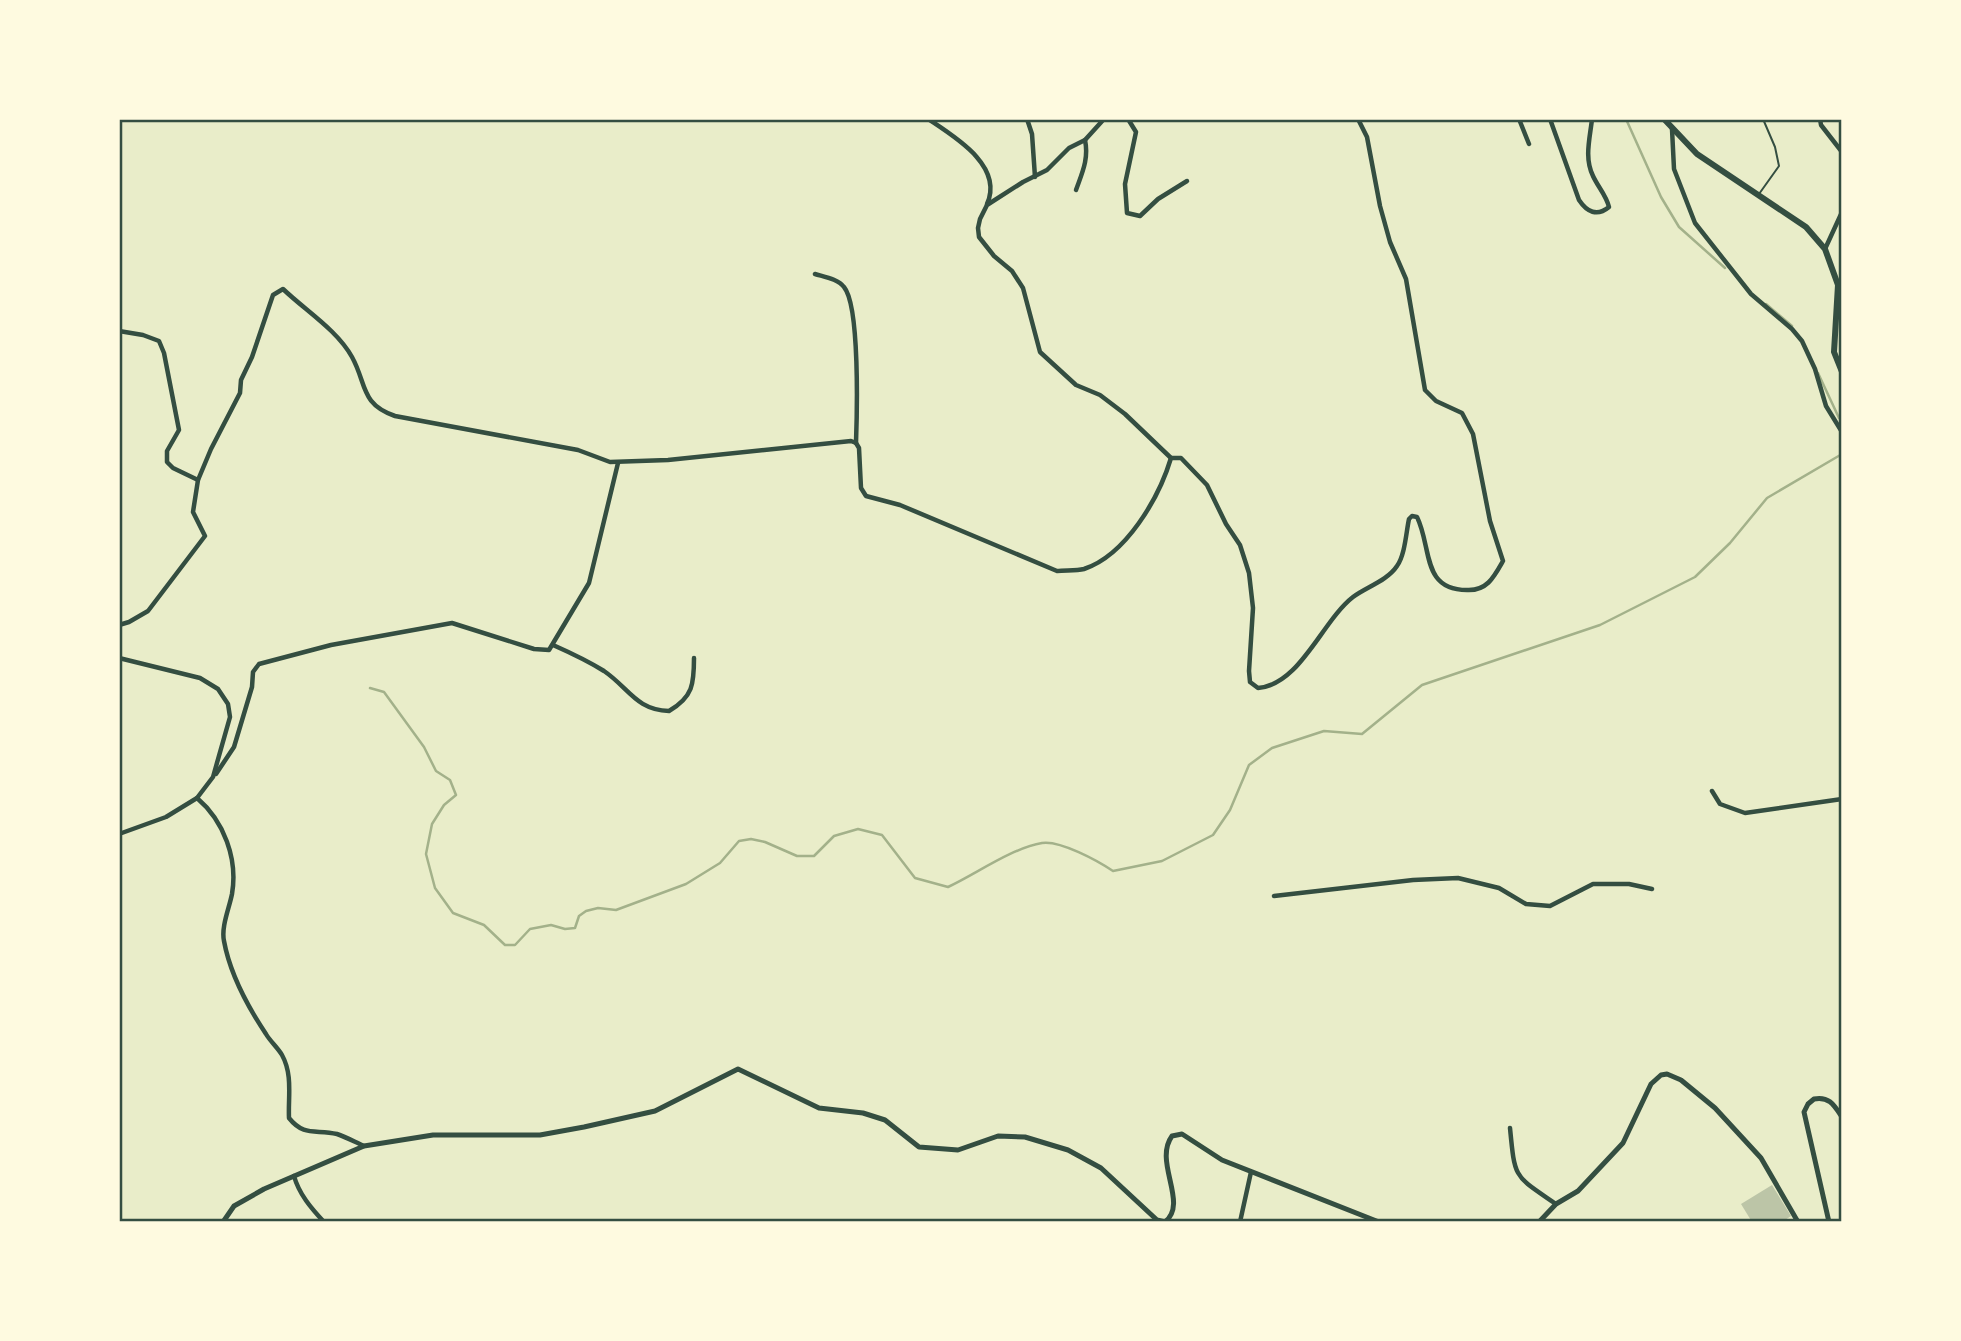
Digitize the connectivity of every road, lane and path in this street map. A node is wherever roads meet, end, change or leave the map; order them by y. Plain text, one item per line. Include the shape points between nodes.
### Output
1 (928, 119) edge
2 (1027, 119) edge
3 (1104, 119) edge
4 (1128, 119) edge
5 (1358, 119) edge
6 (1519, 119) edge
7 (1550, 119) edge
8 (1592, 119) edge
9 (1664, 119) edge
10 (1763, 119) edge
11 (1820, 119) edge
12 (1672, 129) junction
13 (1085, 140) junction
14 (1529, 144) dead end
15 (1842, 152) edge
16 (1035, 177) junction
17 (1187, 181) dead end
18 (1076, 190) dead end
19 (1758, 195) junction
20 (987, 205) junction
21 (1842, 212) edge
22 (1825, 249) junction
23 (815, 274) dead end
24 (119, 331) edge
25 (1842, 372) edge
26 (1842, 432) edge
27 (856, 443) junction
28 (1171, 458) junction
29 (618, 463) junction
30 (198, 480) junction
31 (119, 625) edge
32 (553, 645) junction
33 (119, 658) edge
34 (694, 658) dead end
35 (213, 778) junction
36 (1712, 791) dead end
37 (197, 798) junction
38 (1842, 799) edge
39 (119, 834) edge
40 (1652, 889) dead end
41 (1274, 896) dead end
42 (1842, 1117) edge
43 (1510, 1128) dead end
44 (364, 1146) junction
45 (1251, 1172) junction
46 (294, 1176) junction
47 (1556, 1204) junction
48 (223, 1222) edge
49 (324, 1222) edge
50 (1240, 1222) edge
51 (1379, 1222) edge
52 (1539, 1222) edge
53 (1798, 1222) edge
54 (1829, 1222) edge

1 - 20 street via 971,150 984,168 993,185
2 - 16 street
3 - 13 street
4 - 17 street via 1136,132 1125,184 1127,213 1140,216
5 - 28 street via 1367,137 1383,218 1406,279 1425,390 1436,401 1462,413 1473,434 1503,561 1489,583 1474,590 1453,590 1431,571 1422,526 1412,516 1397,566 1352,597 1296,667 1270,687 1258,688 1250,682 1253,608 1250,573 1240,545 1207,485 1181,458
6 - 14 street
7 - 8 street via 1579,200 1595,213 1609,206 1588,159
9 - 12 main road
10 - 19 lane via 1779,166
11 - 15 street
12 - 19 main road via 1697,154
12 - 26 street via 1674,169 1695,223 1751,294 1802,341 1826,405
13 - 16 street
13 - 18 street via 1085,165
16 - 20 street
19 - 22 main road via 1806,227
20 - 28 street via 979,237 1023,288 1040,352 1076,385 1100,395 1125,414
21 - 22 street
22 - 25 main road via 1838,285 1834,352
23 - 27 street via 844,287 852,307
24 - 30 street via 159,341 179,430 167,451 167,462
27 - 28 street via 866,496 900,505 1057,571 1084,569 1134,532 1163,483
27 - 29 street
29 - 30 street via 578,450 380,411 366,394 353,359 338,336 283,289 273,295 240,393
29 - 32 street via 589,583
30 - 31 street via 193,512 205,536 148,611
32 - 34 street via 605,672 646,708 657,711 669,711 686,697 694,681
32 - 35 street via 549,650 534,649 452,623 331,645 259,664 234,747
33 - 35 street via 200,678 218,689 230,717
35 - 37 street
36 - 38 street via 1720,804 1745,813
37 - 39 street via 166,817
37 - 44 street via 227,839 233,867 223,939 242,990 283,1056 291,1089 289,1118 305,1131 337,1134
40 - 41 street via 1593,884 1550,906 1526,904 1499,888 1458,878
42 - 54 street via 1825,1098 1814,1099 1804,1112
43 - 47 street via 1517,1174
44 - 45 street via 433,1135 540,1135 584,1127 655,1111 737,1069 819,1108 885,1120 919,1147 958,1150 998,1136 1025,1137 1068,1150 1101,1168 1157,1220 1165,1222 1175,1206 1166,1161 1166,1144 1172,1136 1182,1135
44 - 46 street
45 - 50 street
45 - 51 street
46 - 48 street via 233,1206
46 - 49 street
47 - 52 street
47 - 53 street via 1578,1191 1623,1143 1651,1084 1667,1074 1681,1080 1746,1140

